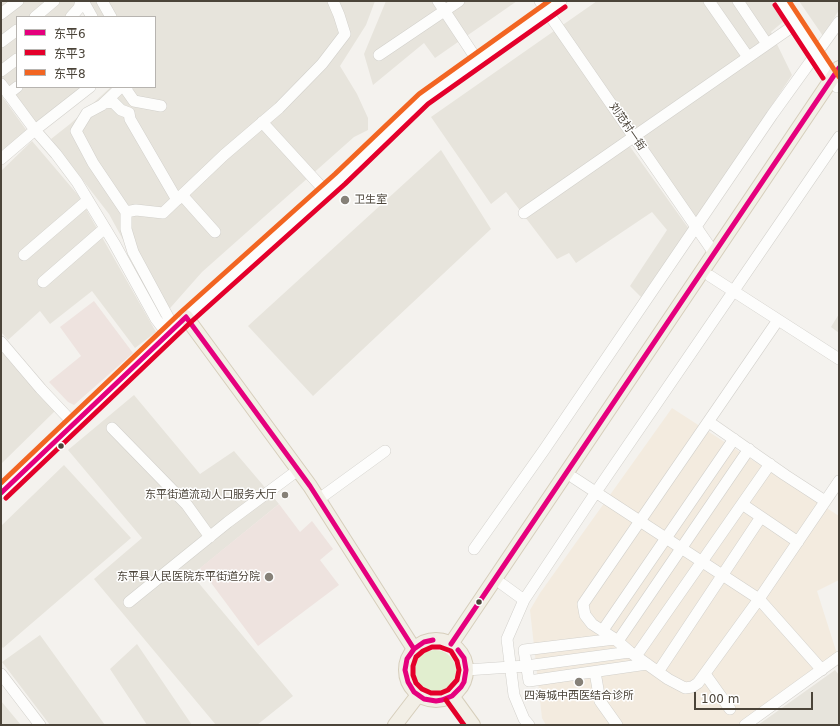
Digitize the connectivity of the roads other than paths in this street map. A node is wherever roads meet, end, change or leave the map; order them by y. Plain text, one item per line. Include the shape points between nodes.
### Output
1 (18, 1) edge
2 (54, 1) edge
3 (82, 1) edge
4 (102, 1) edge
5 (333, 1) edge
6 (438, 1) edge
7 (459, 1) edge
8 (540, 1) edge
9 (561, 1) edge
10 (709, 1) edge
11 (738, 1) edge
12 (780, 1) edge
13 (444, 11) junction
14 (547, 11) junction
15 (1, 14) edge
16 (36, 16) edge
17 (72, 16) edge
18 (91, 16) edge
19 (110, 16) edge
20 (839, 22) edge
21 (796, 24) junction
22 (16, 31) edge
23 (1, 42) edge
24 (767, 44) junction
25 (379, 55) dead end
26 (816, 55) junction
27 (748, 57) junction
28 (16, 60) edge
29 (477, 60) junction
30 (1, 72) edge
31 (837, 80) edge
32 (1, 84) edge
33 (89, 88) edge
34 (120, 88) edge
35 (127, 88) edge
36 (13, 90) edge
37 (104, 102) junction
38 (161, 106) dead end
39 (262, 122) junction
40 (35, 130) junction
41 (633, 136) junction
42 (839, 137) edge
43 (1, 160) edge
44 (326, 192) junction
45 (179, 198) junction
46 (88, 200) junction
47 (126, 212) junction
48 (524, 213) dead end
49 (696, 227) junction
50 (105, 228) junction
51 (215, 232) dead end
52 (714, 253) junction
53 (24, 255) dead end
54 (710, 276) junction
55 (43, 282) dead end
56 (734, 291) junction
57 (186, 317) junction
58 (778, 320) junction
59 (171, 332) junction
60 (1, 342) edge
61 (839, 358) edge
62 (709, 422) junction
63 (74, 424) junction
64 (112, 428) dead end
65 (734, 439) junction
66 (749, 449) junction
67 (385, 451) dead end
68 (770, 464) junction
69 (298, 470) junction
70 (574, 478) junction
71 (839, 481) edge
72 (596, 492) junction
73 (1, 493) edge
74 (319, 499) junction
75 (825, 501) junction
76 (742, 504) junction
77 (762, 517) junction
78 (639, 521) junction
79 (210, 537) junction
80 (666, 538) junction
81 (798, 542) junction
82 (681, 548) junction
83 (474, 549) dead end
84 (701, 562) junction
85 (723, 576) junction
86 (502, 584) junction
87 (759, 599) junction
88 (524, 600) junction
89 (129, 602) dead end
90 (597, 627) junction
91 (617, 640) junction
92 (590, 642) junction
93 (454, 647) junction
94 (414, 649) junction
95 (633, 654) junction
96 (839, 657) edge
97 (647, 664) junction
98 (526, 666) junction
99 (510, 667) junction
100 (466, 670) junction
101 (822, 670) junction
102 (595, 672) junction
103 (658, 672) junction
104 (1, 674) edge
105 (705, 674) junction
106 (418, 695) junction
107 (452, 696) junction
108 (730, 709) dead end
109 (40, 725) edge
110 (395, 725) edge
111 (473, 725) edge
112 (529, 725) edge
113 (618, 725) edge
114 (745, 725) edge

1 - 15 street
2 - 16 street
3 - 17 street
3 - 18 street
4 - 19 street
5 - 39 street via 344,34 322,64
6 - 13 street
7 - 13 street
8 - 14 street, 刘范村一街
9 - 14 street
10 - 27 street
11 - 24 street
12 - 21 street
13 - 25 street
13 - 29 street
14 - 29 street
14 - 41 street, 刘范村一街
20 - 26 street
21 - 24 street
21 - 26 street
22 - 23 street
24 - 27 street
26 - 31 street
26 - 49 street
27 - 41 street
28 - 30 street
29 - 44 street via 424,99
31 - 52 main road
31 - 54 main road
32 - 36 street
33 - 40 street
34 - 37 street
35 - 38 street via 134,101
36 - 40 street
37 - 45 street via 113,102 121,110 129,113 130,120
37 - 47 street via 87,113 76,131 93,163
39 - 44 street
39 - 45 street
40 - 43 street
40 - 46 street via 77,182
41 - 48 street
41 - 49 street, 刘范村一街
42 - 56 street
44 - 57 street
45 - 47 street via 163,213 136,210
45 - 51 street
46 - 50 street
46 - 53 street
47 - 59 street via 126,229 133,252
49 - 52 street, 刘范村一街
49 - 83 street
50 - 55 street
50 - 59 street via 156,319
52 - 93 main road
54 - 56 street
54 - 70 main road
56 - 58 street
56 - 72 street
57 - 59 street
57 - 69 main road
58 - 61 street
58 - 62 street
59 - 63 street
60 - 63 street
62 - 65 street
62 - 78 street
63 - 73 street
64 - 79 street via 187,505
65 - 66 street
65 - 80 street
66 - 68 street
66 - 82 street
67 - 74 street
68 - 75 street
68 - 76 street
69 - 74 main road
69 - 79 street
70 - 72 street
70 - 86 main road
71 - 75 street
72 - 78 street
72 - 88 street
74 - 94 main road
75 - 81 street
76 - 77 street
76 - 84 street
77 - 81 street
77 - 85 street
78 - 80 street
78 - 90 street via 583,604 585,615
79 - 89 street
80 - 82 street
80 - 90 street
81 - 87 street
82 - 84 street
82 - 91 street
84 - 85 street
84 - 95 street
85 - 87 street
85 - 103 street
86 - 88 street
86 - 93 main road
87 - 101 street
87 - 105 street
88 - 99 street via 507,639
90 - 91 street
90 - 92 street
91 - 92 street
91 - 95 street
92 - 98 street via 524,650
93 - 94 main road via 441,640 430,640
93 - 100 main road via 464,658
94 - 106 main road via 407,659 405,670 408,682
95 - 97 street
95 - 98 street
96 - 101 street
97 - 102 street
97 - 103 street
98 - 99 street
98 - 102 street via 529,681
99 - 100 street
99 - 112 street via 514,695
100 - 107 main road via 464,682
101 - 114 street
102 - 113 street via 600,700
103 - 105 street via 685,688 692,688 698,684
104 - 109 street
105 - 108 street
106 - 107 main road via 436,701
106 - 110 main road
107 - 111 main road

